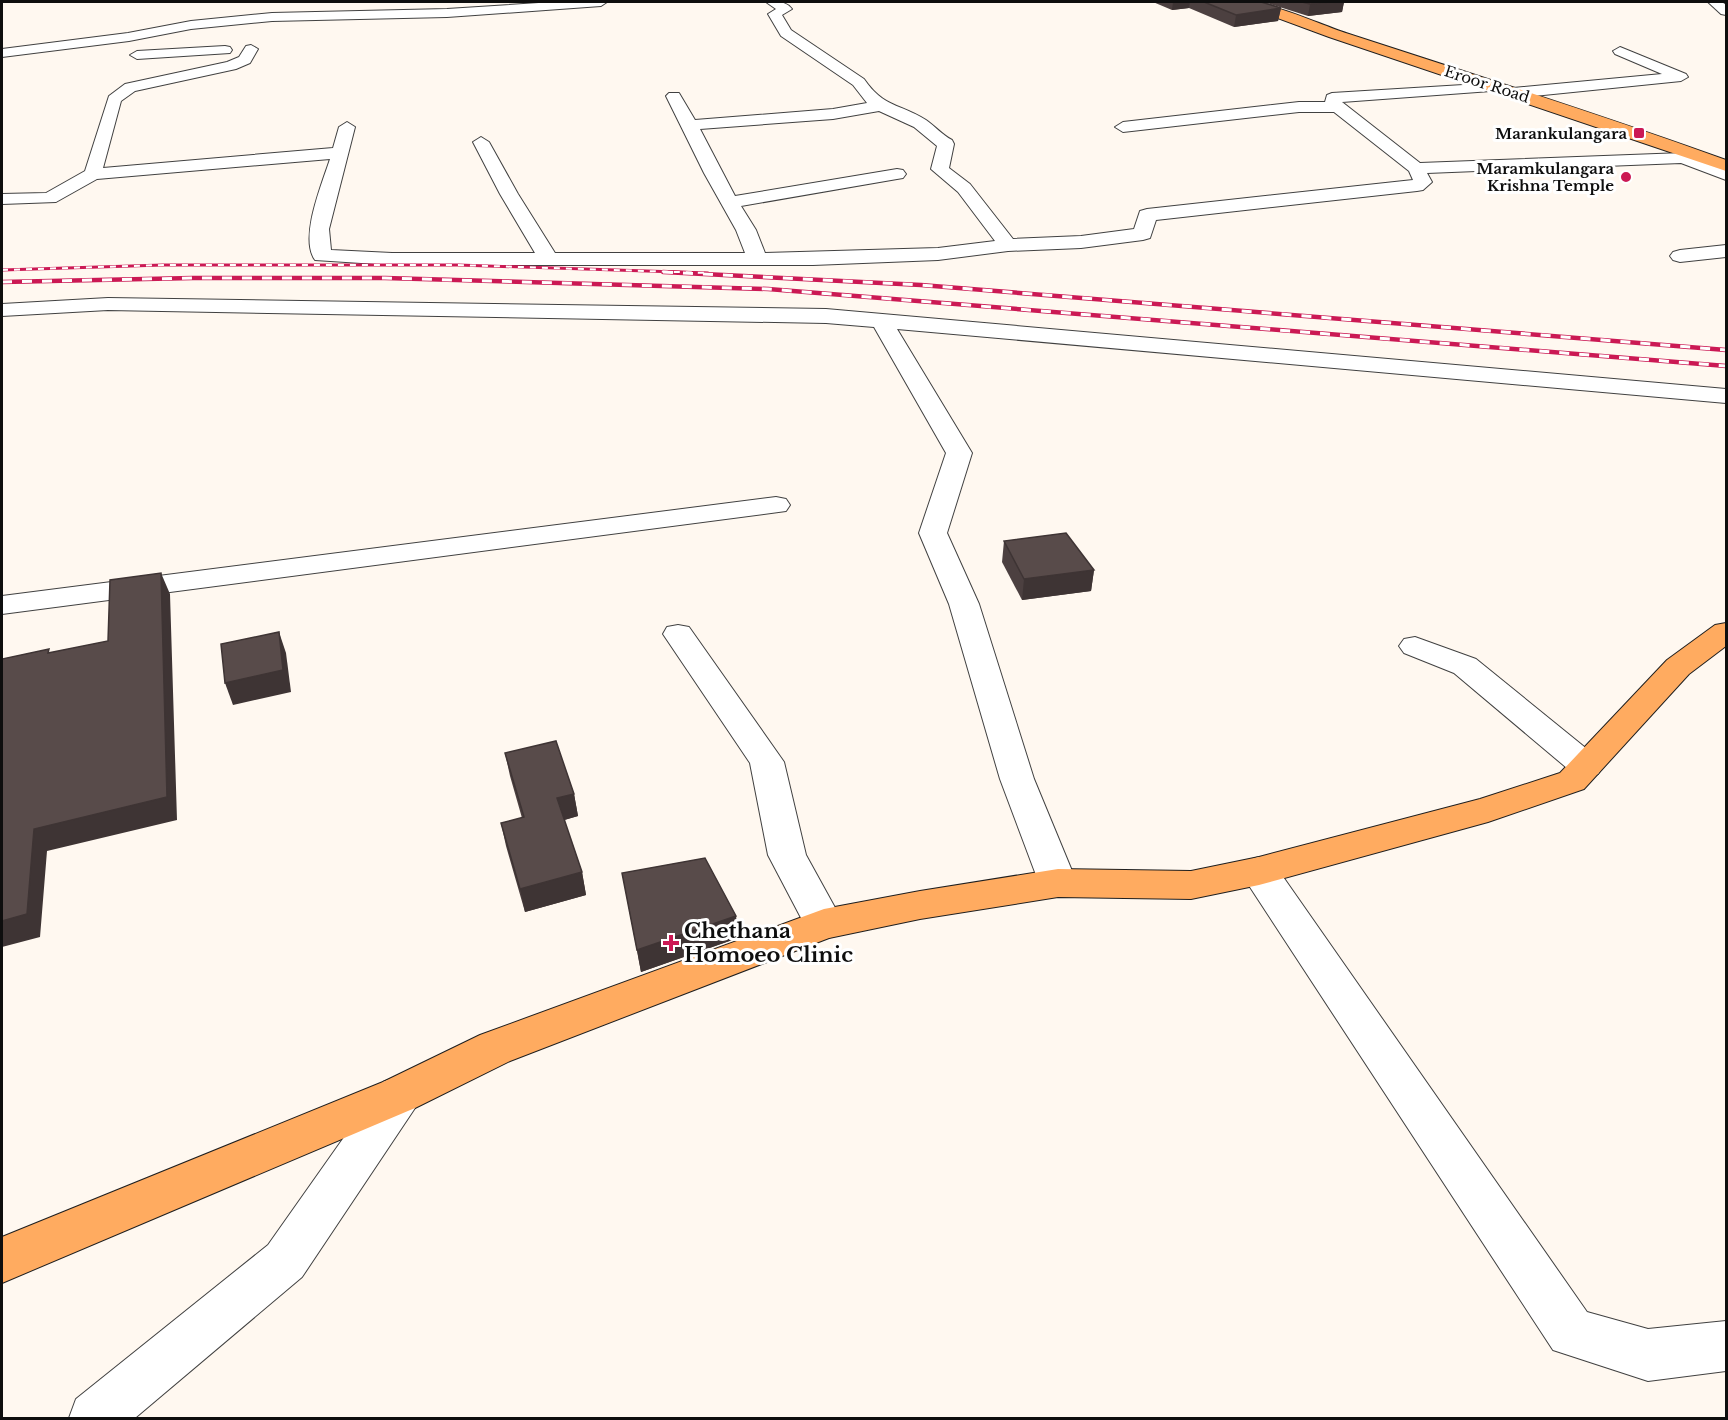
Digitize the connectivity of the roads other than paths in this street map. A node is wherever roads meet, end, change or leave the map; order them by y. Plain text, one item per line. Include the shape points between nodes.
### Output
1 (601, 2) edge
2 (772, 2) edge
3 (1247, 2) edge
4 (1714, 2) edge
5 (524, 4) edge
6 (1726, 11) edge
7 (163, 14) dead end
8 (272, 17) junction
9 (129, 37) junction
10 (251, 49) junction
11 (1620, 51) dead end
12 (2, 53) edge
13 (137, 55) dead end
14 (1491, 86) junction
15 (1513, 93) junction
16 (674, 96) dead end
17 (878, 106) junction
18 (1338, 107) junction
19 (690, 124) junction
20 (347, 127) dead end
21 (1123, 127) dead end
22 (1647, 138) junction
23 (481, 142) dead end
24 (339, 153) junction
25 (1726, 158) edge
26 (1726, 166) edge
27 (1416, 168) junction
28 (93, 174) junction
29 (897, 174) dead end
30 (1726, 175) edge
31 (2, 199) edge
32 (730, 202) junction
33 (1008, 245) junction
34 (1726, 251) edge
35 (1680, 256) dead end
36 (549, 259) junction
37 (758, 260) junction
38 (2, 310) edge
39 (881, 320) junction
40 (1726, 396) edge
41 (776, 505) dead end
42 (2, 605) edge
43 (1726, 632) edge
44 (678, 634) dead end
45 (1415, 646) dead end
46 (1586, 766) junction
47 (1259, 871) junction
48 (1058, 883) junction
49 (824, 924) junction
50 (399, 1095) junction
51 (2, 1260) edge
52 (1726, 1346) edge
53 (95, 1419) edge

1 - 5 street
2 - 17 street via 786,9 775,15 786,33 859,82 864,94
3 - 14 main road, Eroor Road
4 - 6 street
5 - 8 street via 447,13
7 - 9 street via 126,26
8 - 9 street
8 - 10 street
9 - 12 street
10 - 13 street
10 - 28 street via 245,60 231,66 130,87 114,99
11 - 15 street via 1681,77
14 - 15 main road, Eroor Road
14 - 18 street via 1332,98
15 - 22 main road, Eroor Road
16 - 19 street
17 - 19 street via 833,114
17 - 33 street via 919,122 946,144 940,169 964,188
18 - 21 street via 1299,107
18 - 27 street
19 - 32 street
20 - 24 street
22 - 25 street
22 - 26 main road, Eroor Road
23 - 36 street
24 - 28 street
24 - 36 street via 319,229 322,256
27 - 30 street via 1683,158
27 - 33 street via 1423,182 1417,186 1147,215 1143,234
28 - 31 street via 50,198
29 - 32 street
32 - 37 street
33 - 37 street via 938,255
34 - 35 street
36 - 37 street
38 - 39 street via 108,304
39 - 40 street
39 - 48 street via 959,453 933,533 964,604 1017,779
41 - 42 street
43 - 46 main road via 1678,667
44 - 49 street via 767,762 787,855
45 - 46 street via 1465,666
46 - 47 main road via 1572,781 1488,809
47 - 48 main road via 1191,885
47 - 52 street via 1571,1332 1648,1355
48 - 49 main road
49 - 50 main road via 495,1048
50 - 51 main road
50 - 53 street via 285,1261

